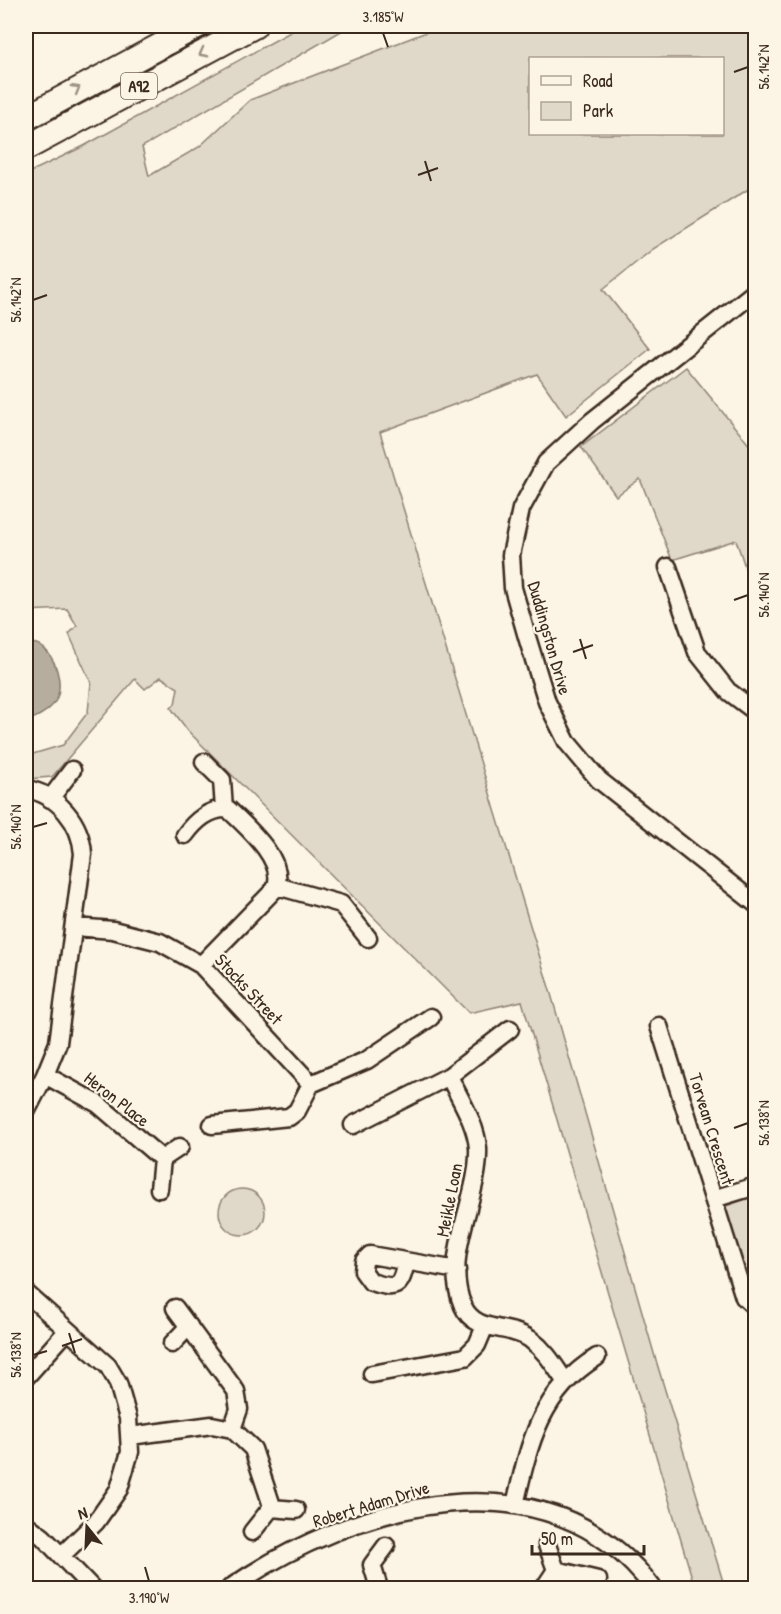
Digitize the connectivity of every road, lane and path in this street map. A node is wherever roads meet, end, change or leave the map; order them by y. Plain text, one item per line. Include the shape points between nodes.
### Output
1 (196, 26) edge
2 (254, 26) edge
3 (26, 118) edge
4 (26, 148) edge
5 (756, 291) edge
6 (668, 567) dead end
7 (756, 712) edge
8 (204, 762) dead end
9 (72, 770) dead end
10 (26, 789) edge
11 (50, 799) junction
12 (224, 808) junction
13 (185, 834) dead end
14 (277, 886) junction
15 (756, 904) edge
16 (75, 927) junction
17 (368, 938) dead end
18 (201, 965) junction
19 (431, 1017) dead end
20 (659, 1026) dead end
21 (510, 1029) dead end
22 (45, 1075) junction
23 (448, 1076) junction
24 (311, 1084) junction
25 (26, 1112) edge
26 (212, 1125) dead end
27 (353, 1125) dead end
28 (180, 1147) dead end
29 (162, 1159) junction
30 (756, 1186) edge
31 (159, 1189) dead end
32 (713, 1199) junction
33 (406, 1262) dead end
34 (457, 1270) junction
35 (26, 1293) edge
36 (175, 1308) dead end
37 (756, 1308) edge
38 (189, 1326) junction
39 (485, 1326) junction
40 (68, 1331) junction
41 (172, 1344) dead end
42 (597, 1357) dead end
43 (372, 1374) dead end
44 (26, 1377) edge
45 (565, 1381) junction
46 (232, 1429) junction
47 (130, 1436) junction
48 (515, 1505) junction
49 (271, 1508) junction
50 (296, 1510) dead end
51 (26, 1524) edge
52 (252, 1532) dead end
53 (547, 1545) dead end
54 (386, 1546) dead end
55 (62, 1556) junction
56 (556, 1570) junction
57 (598, 1580) dead end
58 (92, 1588) edge
59 (230, 1588) edge
60 (379, 1588) edge
61 (544, 1588) edge
62 (653, 1588) edge

3 -> 1 highway, A92
2 -> 4 highway, A92
5 - 15 street, Duddingston Drive via 592,421 546,463 521,509 511,555 513,588 527,637 547,702 567,742 599,780
6 - 7 street via 697,652 729,691
8 - 12 street via 222,780
9 - 11 street
10 - 11 street
11 - 16 street via 74,822 82,845
12 - 13 street via 199,820
12 - 14 street via 265,845 273,861
14 - 17 street via 341,904
14 - 18 street
16 - 18 street, Stocks Street via 113,930 153,940
16 - 22 street via 58,1043
18 - 24 street, Stocks Street
19 - 24 street via 367,1060
20 - 32 street, Torvean Crescent
21 - 23 street
22 - 25 street
22 - 29 street, Heron Place via 98,1104
23 - 27 street
23 - 34 street, Meikle Loan via 473,1126 478,1148
24 - 26 street via 297,1111 289,1117
28 - 29 street
29 - 31 street
30 - 32 street
32 - 37 street, Torvean Crescent via 744,1297
33 - 34 street
34 - 39 street, Meikle Loan via 462,1305 475,1322
35 - 40 street
36 - 38 street
38 - 41 street
38 - 46 street via 236,1391 239,1409
39 - 43 street via 477,1345 465,1357
39 - 45 street, Meikle Loan via 528,1338 548,1354
40 - 44 street
40 - 47 street via 108,1366 125,1404
42 - 45 street
45 - 48 street via 535,1430
46 - 47 street via 212,1425
46 - 49 street via 257,1456
47 - 55 street via 127,1469 119,1490 96,1522
48 - 59 street, Robert Adam Drive via 460,1501 410,1509 292,1550
48 - 62 street, Robert Adam Drive via 548,1512 589,1532 627,1560
49 - 50 street
49 - 52 street
51 - 55 street
53 - 56 street
54 - 60 street via 372,1564
55 - 58 street
56 - 57 street
56 - 61 street

